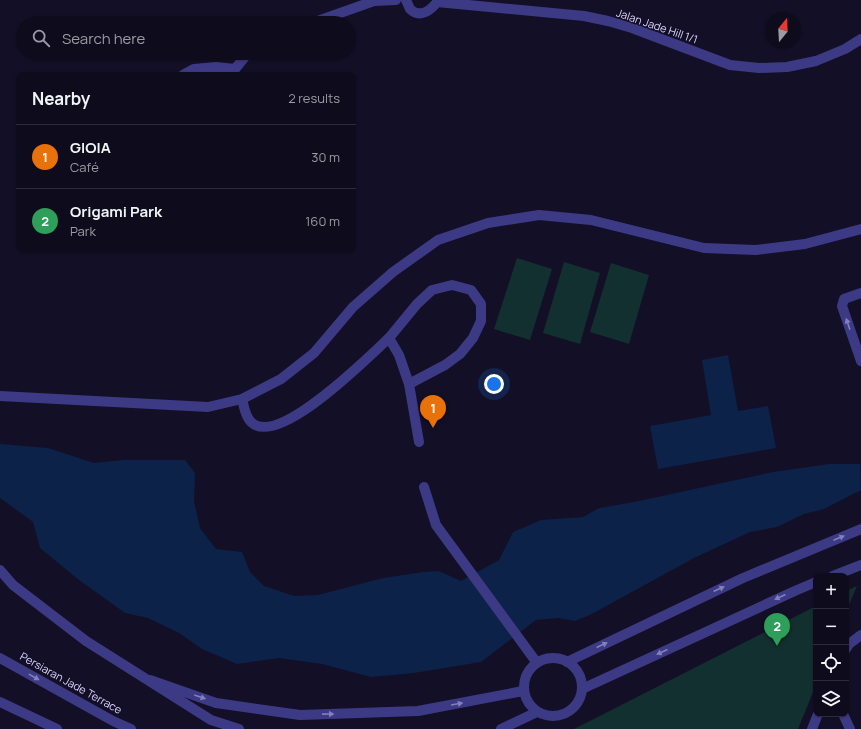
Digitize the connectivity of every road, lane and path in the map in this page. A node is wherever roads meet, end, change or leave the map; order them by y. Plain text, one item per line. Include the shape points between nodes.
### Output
1 (396, 0) edge
2 (406, 0) edge
3 (437, 1) edge
4 (332, 16) edge
5 (861, 39) edge
6 (243, 60) edge
7 (188, 72) edge
8 (234, 72) edge
9 (861, 229) edge
10 (861, 293) edge
11 (389, 338) junction
12 (861, 361) edge
13 (409, 384) junction
14 (0, 396) edge
15 (242, 399) junction
16 (419, 442) dead end
17 (424, 486) dead end
18 (861, 529) edge
19 (861, 565) edge
20 (0, 570) edge
21 (841, 573) edge
22 (813, 583) edge
23 (861, 635) edge
24 (848, 645) edge
25 (0, 658) edge
26 (567, 662) junction
27 (537, 663) junction
28 (150, 680) junction
29 (582, 689) junction
30 (523, 691) junction
31 (0, 702) edge
32 (537, 712) junction
33 (817, 717) edge
34 (844, 717) edge
35 (57, 729) edge
36 (131, 729) edge
37 (239, 729) edge
38 (501, 729) edge
39 (812, 729) edge
40 (850, 729) edge

1 - 4 street via 374,1
2 - 3 street via 410,9 418,13 426,13
3 - 5 street, Jalan Jade Hill 1/1 via 584,16 632,28 730,65 759,68 787,67 816,61
6 - 8 street
7 - 8 street via 216,67
9 - 15 street via 805,244 756,250 704,248 591,220 539,216 488,223 438,240 393,272 354,307 314,352 281,379
12 -> 10 street via 842,306 844,298
11 - 13 street
11 - 13 street via 432,290 452,285 471,290 481,304 482,321 460,354
11 - 15 street via 307,409 283,422 260,427 251,422
13 - 16 street
14 - 15 street via 208,407
17 - 27 street via 436,525
26 -> 18 street via 743,578
19 - 21 street
20 - 28 street via 13,585 86,641
22 -> 29 street
23 - 24 street
25 -> 36 street, Persiaran Jade Terrace
26 - 27 street via 551,658
26 - 29 street via 581,678
27 - 30 street via 528,670
28 -> 30 street via 216,703 300,715 418,711
28 - 37 street via 211,720
29 - 32 street via 579,701 571,710 560,716 548,717
30 - 32 street via 528,704
31 - 35 street
32 - 38 street
33 - 39 street
34 - 40 street

